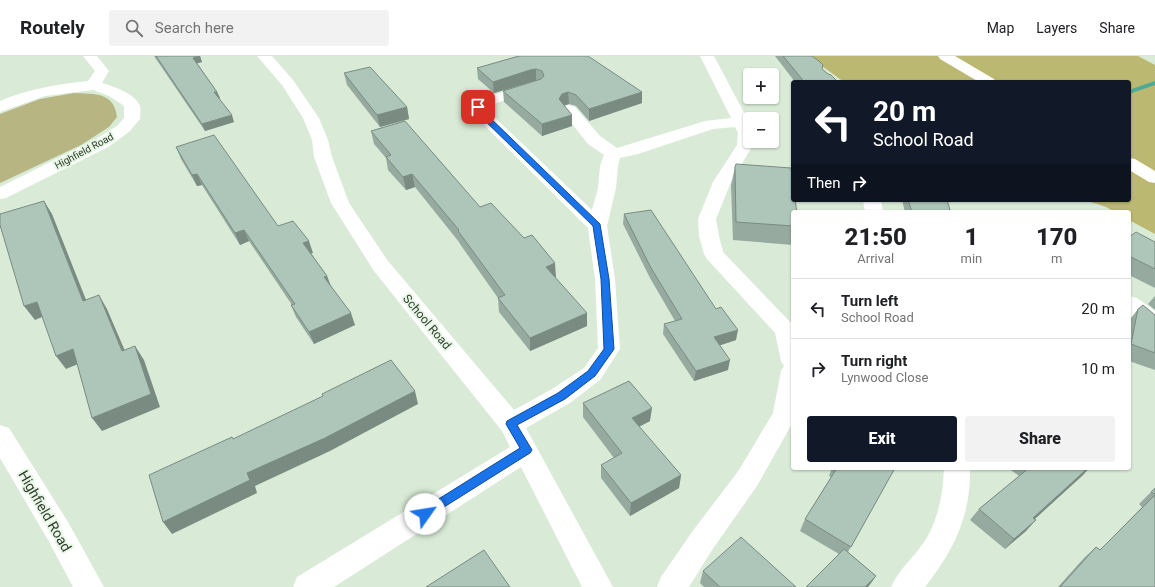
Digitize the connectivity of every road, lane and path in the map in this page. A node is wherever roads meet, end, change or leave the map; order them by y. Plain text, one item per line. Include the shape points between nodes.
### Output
1 (90, 56) edge
2 (707, 56) edge
3 (945, 56) edge
4 (270, 62) edge
5 (986, 80) edge
6 (93, 85) junction
7 (536, 86) edge
8 (0, 107) edge
9 (569, 110) edge
10 (741, 122) junction
11 (611, 160) junction
12 (1131, 164) edge
13 (1155, 178) edge
14 (0, 194) edge
15 (597, 226) junction
16 (1131, 305) edge
17 (1154, 322) edge
18 (791, 353) edge
19 (791, 382) edge
20 (511, 424) junction
21 (0, 435) edge
22 (526, 450) junction
23 (957, 470) edge
24 (89, 587) edge
25 (308, 587) edge
26 (598, 587) edge
27 (672, 587) edge
28 (906, 587) edge

1 - 6 street via 102,71
2 - 10 street
3 - 5 street
4 - 20 street, School Road via 311,118 340,203 376,259
6 - 8 street, Highfield Road via 43,92
6 - 14 street, Highfield Road via 116,93 132,106 132,118 123,129 102,143
7 - 15 street via 485,102 478,107 480,112
9 - 11 street via 594,140 609,150
10 - 11 street via 711,124 632,150
10 - 18 street via 746,133 745,145 722,182 707,219 708,236 714,254 785,330
11 - 15 street
12 - 13 street
15 - 20 street via 605,279 609,349 592,374 561,396
16 - 17 street
19 - 27 street via 782,420 748,478 702,540
20 - 22 street, School Road
21 - 24 street, Highfield Road
22 - 25 street
22 - 26 street, School Road
23 - 28 street via 952,512 939,544

